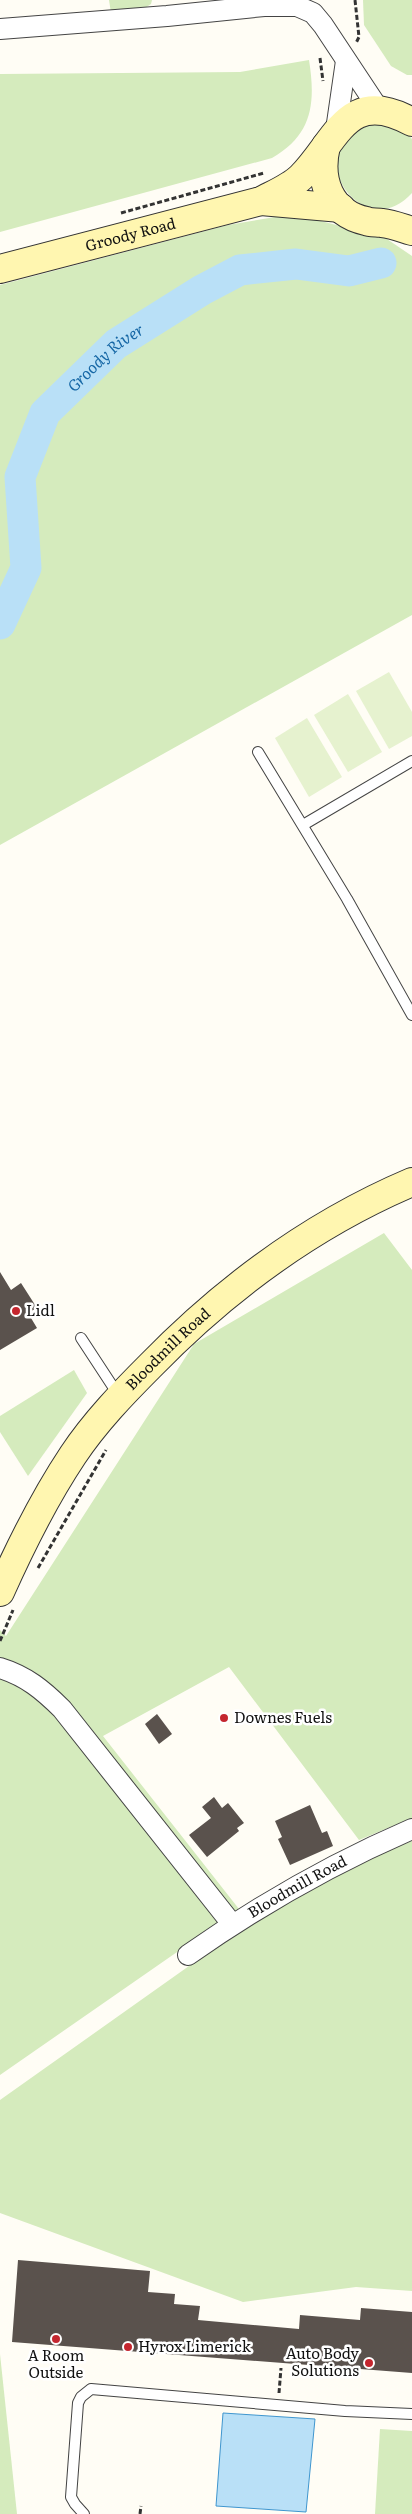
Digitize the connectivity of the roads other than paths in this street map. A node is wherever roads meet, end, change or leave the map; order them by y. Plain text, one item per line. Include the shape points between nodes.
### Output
1 (166, 8) edge
2 (0, 29) edge
3 (346, 62) junction
4 (380, 111) junction
5 (412, 122) edge
6 (331, 138) junction
7 (261, 201) junction
8 (340, 208) junction
9 (412, 211) edge
10 (382, 222) junction
11 (412, 231) edge
12 (0, 269) edge
13 (258, 752) dead end
14 (412, 761) edge
15 (303, 825) junction
16 (412, 1015) edge
17 (412, 1182) edge
18 (81, 1338) dead end
19 (119, 1397) junction
20 (9, 1597) edge
21 (0, 1668) edge
22 (412, 1829) edge
23 (232, 1924) junction
24 (188, 1955) dead end
25 (412, 2414) edge
26 (84, 2514) edge

1 - 2 street
1 - 3 street via 297,6 313,14
3 - 4 street
3 - 6 street
4 - 5 street via 397,114
4 - 6 street via 364,112 350,118
6 - 7 street via 300,178
6 - 8 street via 322,162 324,180
7 - 8 street
7 - 12 street, Groody Road
8 - 10 street via 360,219
9 - 10 street via 396,220
10 - 11 street
13 - 15 lane
14 - 15 lane
15 - 16 lane
17 - 19 street, Bloodmill Road via 335,1219 271,1260 188,1327
18 - 19 lane
19 - 20 street, Bloodmill Road via 74,1454 28,1532
21 - 23 street via 41,1688 62,1709
22 - 23 street, Bloodmill Road via 365,1849
23 - 24 street, Bloodmill Road
25 - 26 lane via 91,2390 85,2392 78,2403 71,2497

